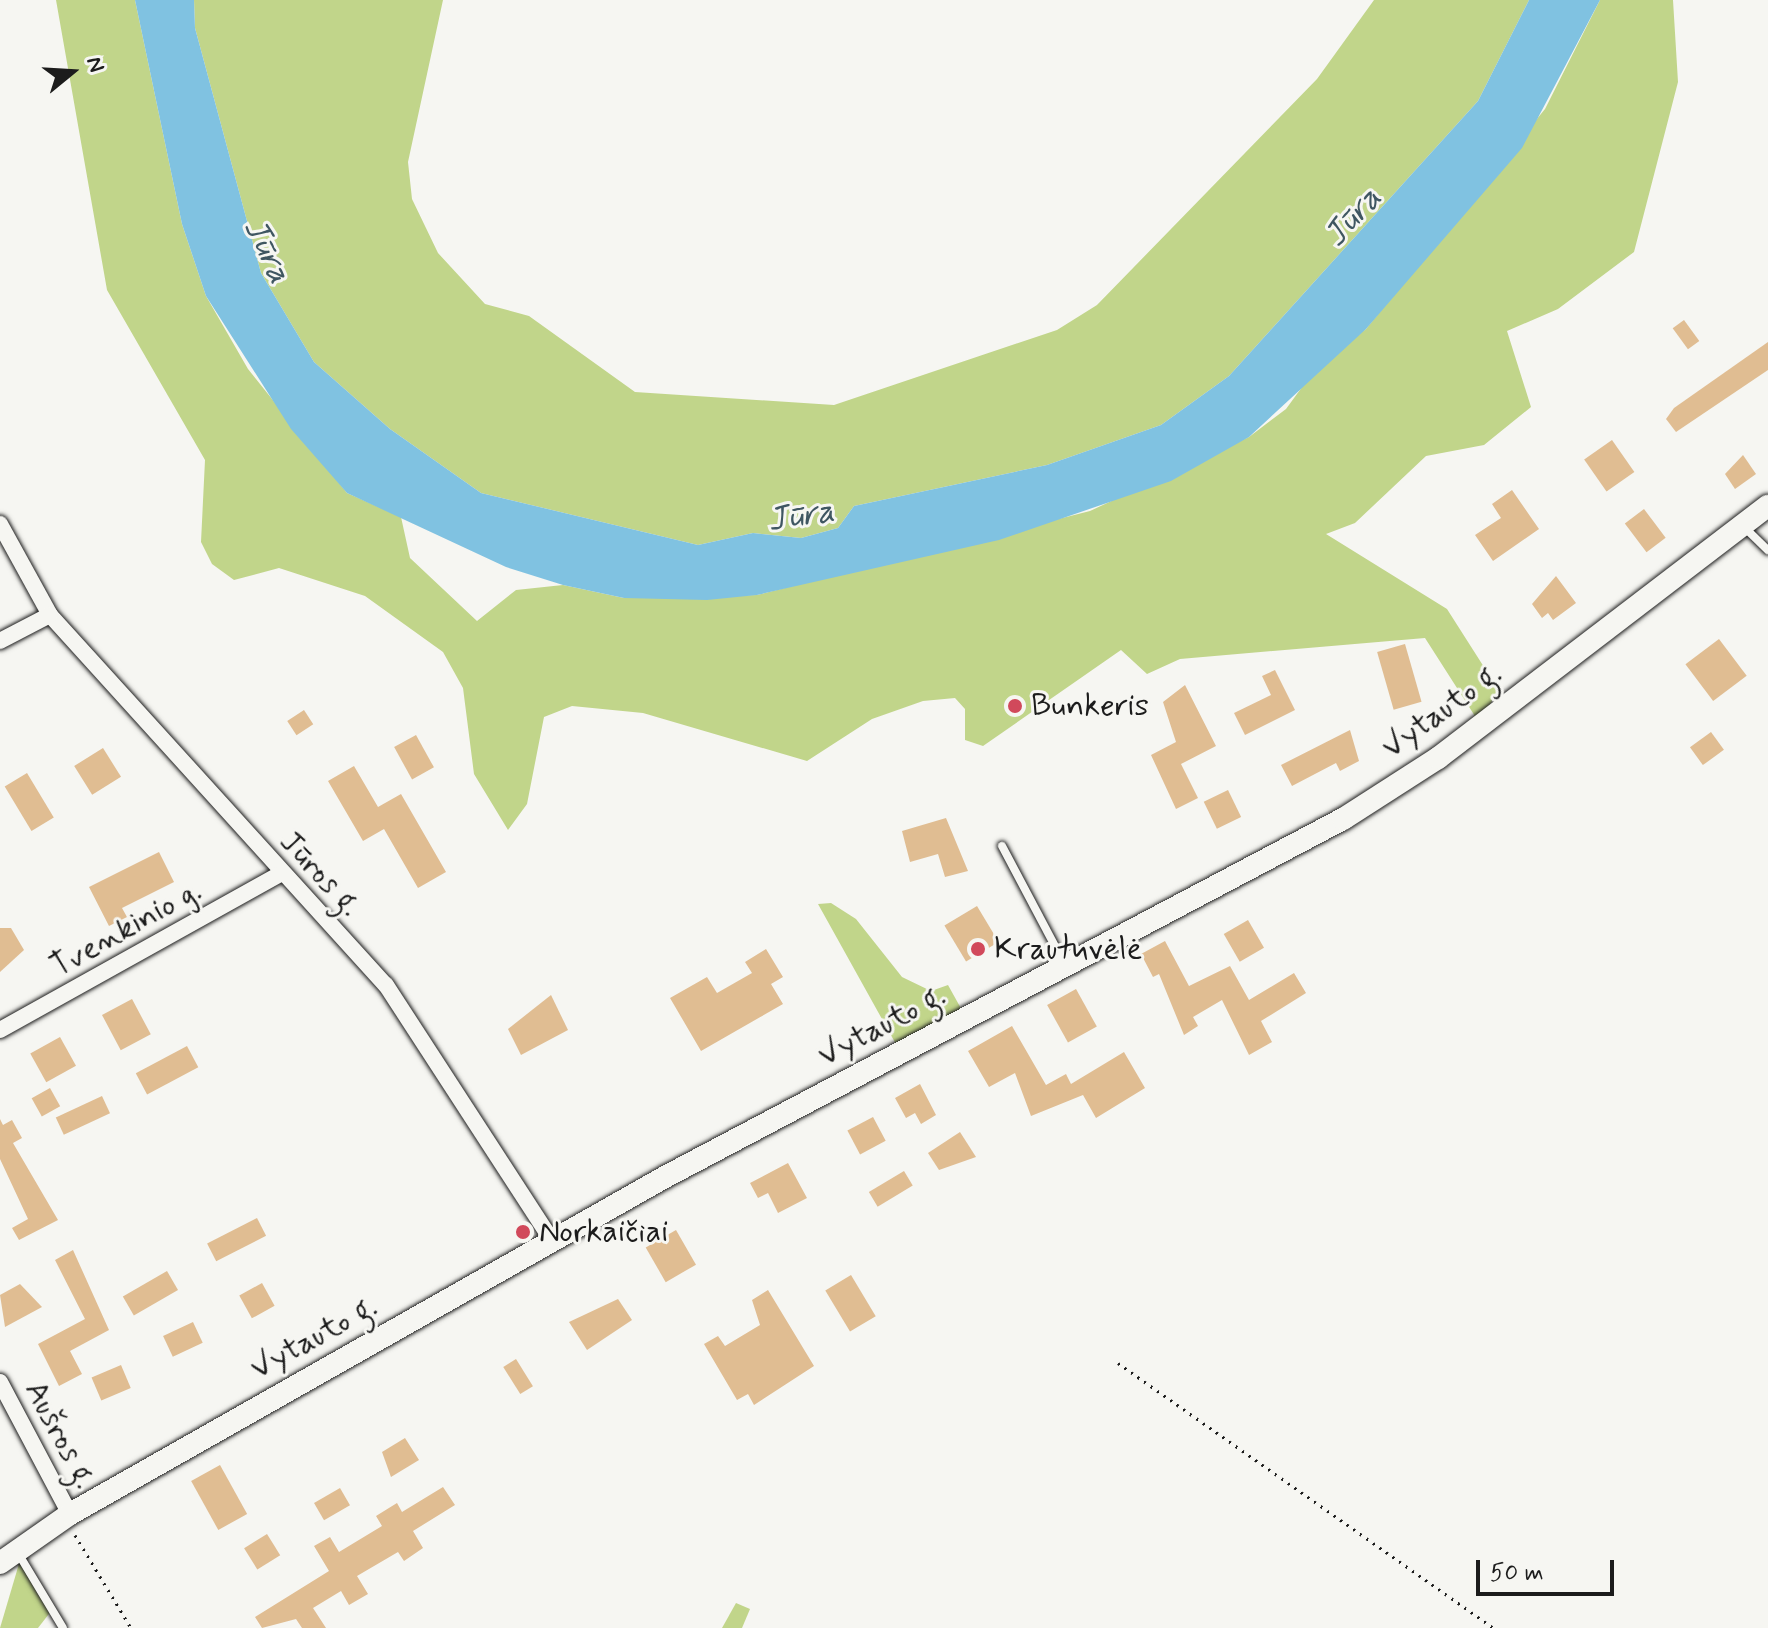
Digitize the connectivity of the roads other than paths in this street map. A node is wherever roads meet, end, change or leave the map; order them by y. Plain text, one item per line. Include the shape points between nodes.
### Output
1 (1768, 506) edge
2 (0, 524) edge
3 (1742, 525) junction
4 (1768, 550) edge
5 (50, 615) junction
6 (0, 641) edge
7 (1002, 846) dead end
8 (279, 875) junction
9 (1065, 966) junction
10 (0, 1030) edge
11 (552, 1241) junction
12 (0, 1382) edge
13 (68, 1516) junction
14 (8, 1556) edge
15 (63, 1628) edge

1 - 3 main road, Vytauto g.
2 - 5 street, Jūros g.
3 - 4 lane
3 - 9 main road, Vytauto g. via 1427,765 1273,858
5 - 6 street
5 - 8 street, Jūros g.
7 - 9 lane
8 - 10 street, Tvenkinio g.
8 - 11 street, Jūros g. via 403,1007
9 - 11 main road, Vytauto g.
11 - 13 main road, Vytauto g.
12 - 13 street, Aušros g.
13 - 14 main road, Vytauto g.
14 - 15 lane

